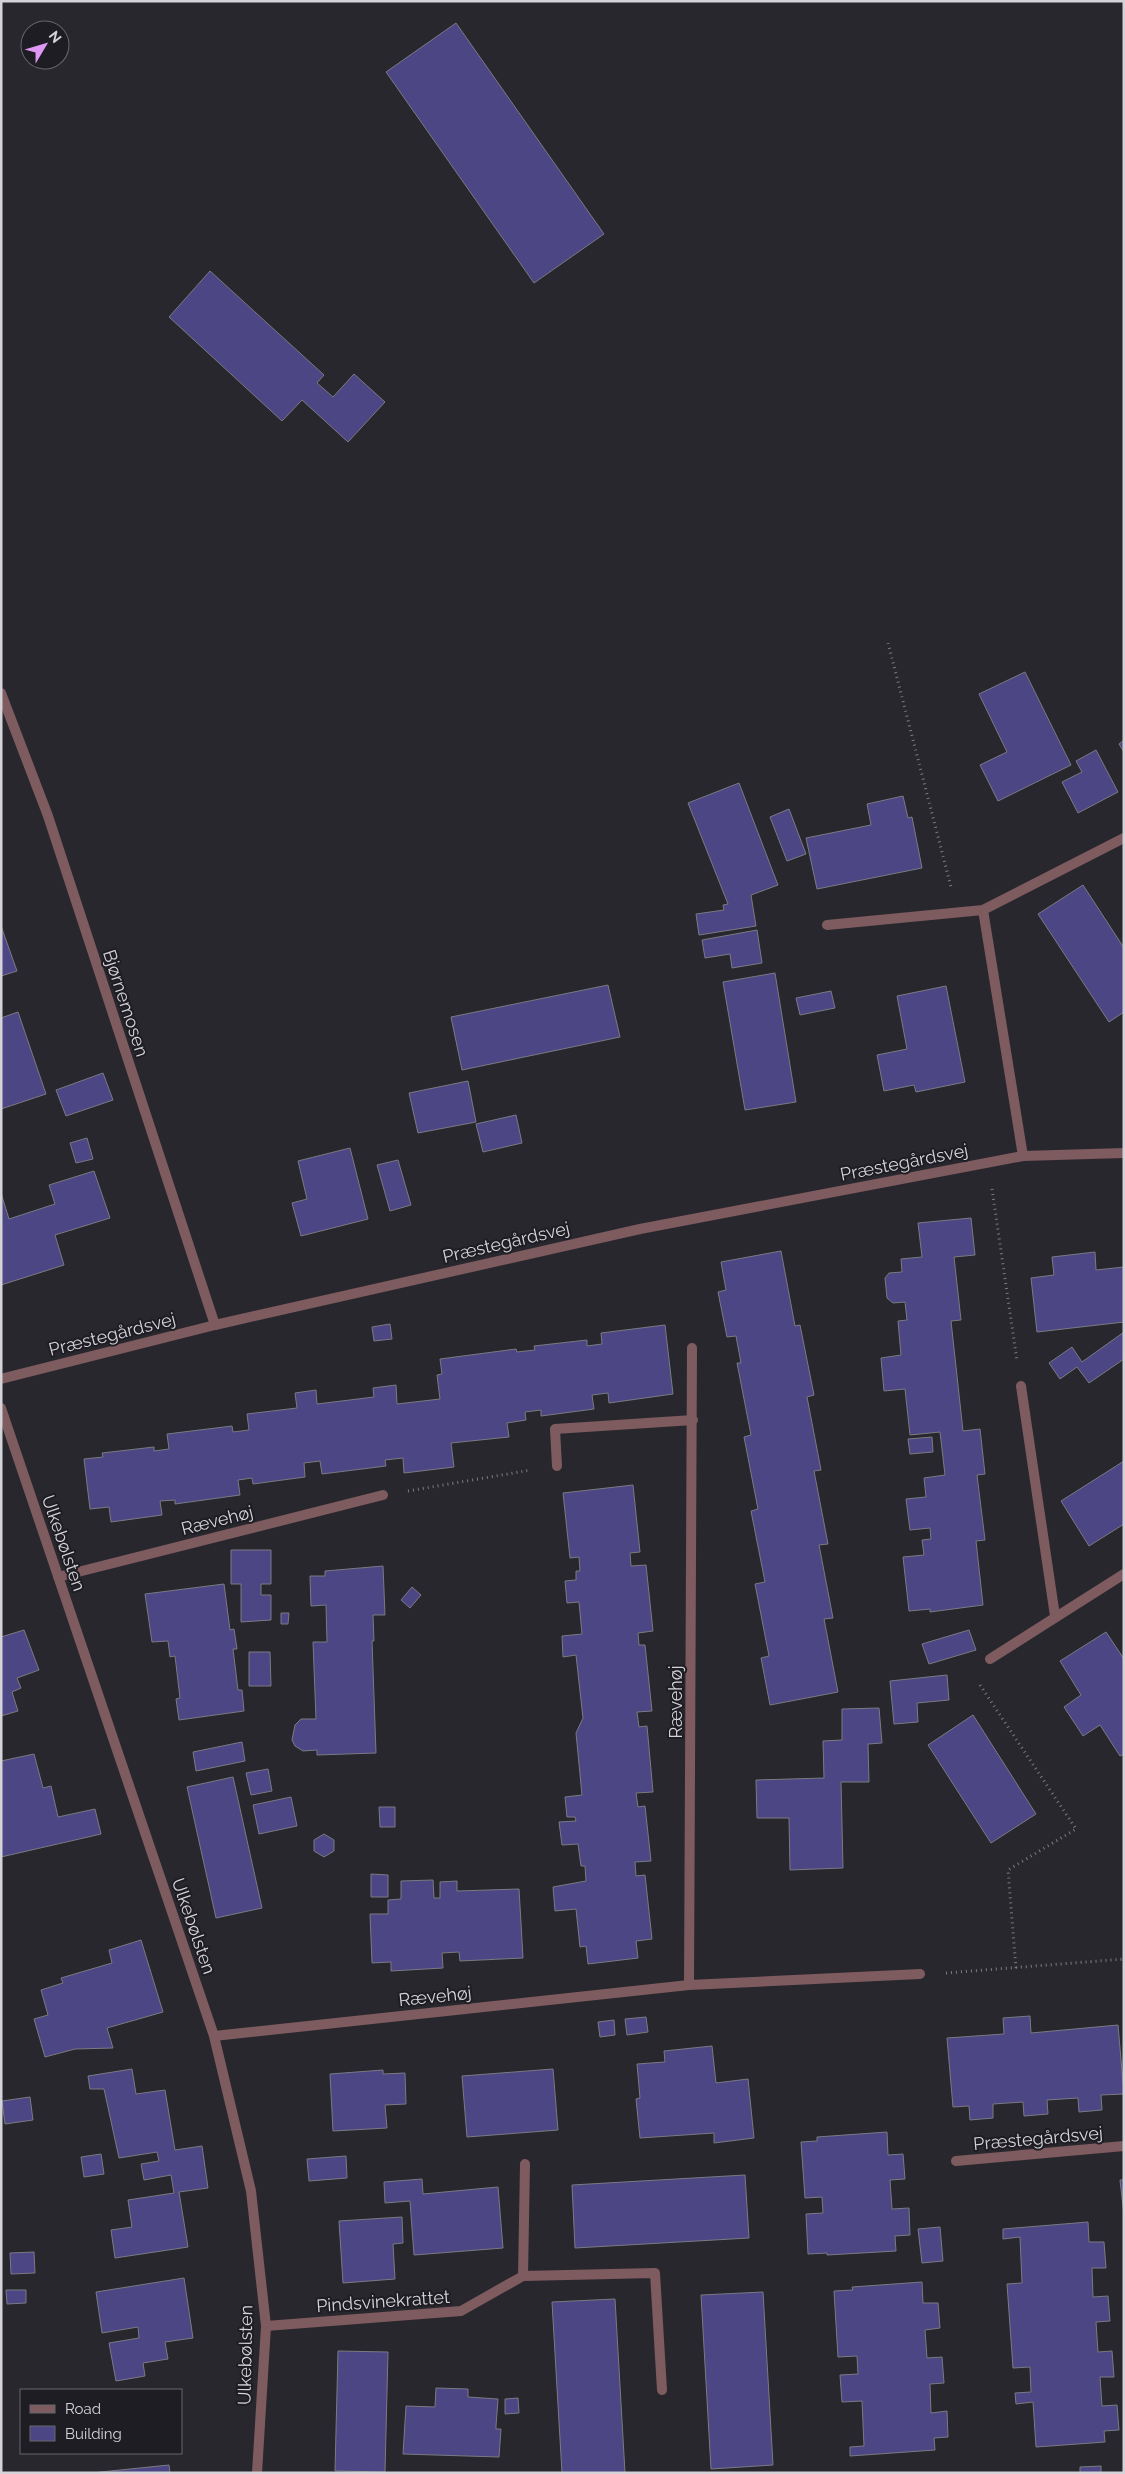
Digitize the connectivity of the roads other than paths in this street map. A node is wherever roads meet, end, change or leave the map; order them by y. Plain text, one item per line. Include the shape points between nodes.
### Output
1 (1, 693) edge
2 (1124, 838) edge
3 (983, 910) junction
4 (827, 925) dead end
5 (1124, 1153) edge
6 (1023, 1156) junction
7 (215, 1324) junction
8 (692, 1348) dead end
9 (1, 1379) edge
10 (1021, 1386) road end
11 (1, 1408) edge
12 (693, 1420) junction
13 (557, 1466) road end
14 (383, 1495) road end
15 (1124, 1574) edge
16 (58, 1577) junction
17 (1055, 1616) junction
18 (990, 1659) road end
19 (920, 1974) road end
20 (689, 1984) junction
21 (214, 2036) junction
22 (1124, 2146) edge
23 (956, 2161) dead end
24 (525, 2164) dead end
25 (523, 2276) junction
26 (266, 2326) junction
27 (662, 2390) dead end
28 (257, 2473) edge

1 - 7 street, Bjørnemosen via 48,816
2 - 3 street
3 - 4 street
3 - 6 street
5 - 6 street, Præstegårdsvej
6 - 7 street, Præstegårdsvej via 640,1228
7 - 9 street, Præstegårdsvej
8 - 12 street, Rævehøj
10 - 17 street
11 - 16 street, Ulkebølsten
12 - 13 street via 555,1430
12 - 20 street, Rævehøj
14 - 16 street, Rævehøj
15 - 17 street
16 - 21 street, Ulkebølsten
17 - 18 street
19 - 20 street, Rævehøj
20 - 21 street, Rævehøj
21 - 26 street, Ulkebølsten via 251,2192
22 - 23 street, Præstegårdsvej
24 - 25 street
25 - 26 street, Pindsvinekrattet via 461,2311
25 - 27 street, Pindsvinekrattet via 655,2273
26 - 28 street, Ulkebølsten

